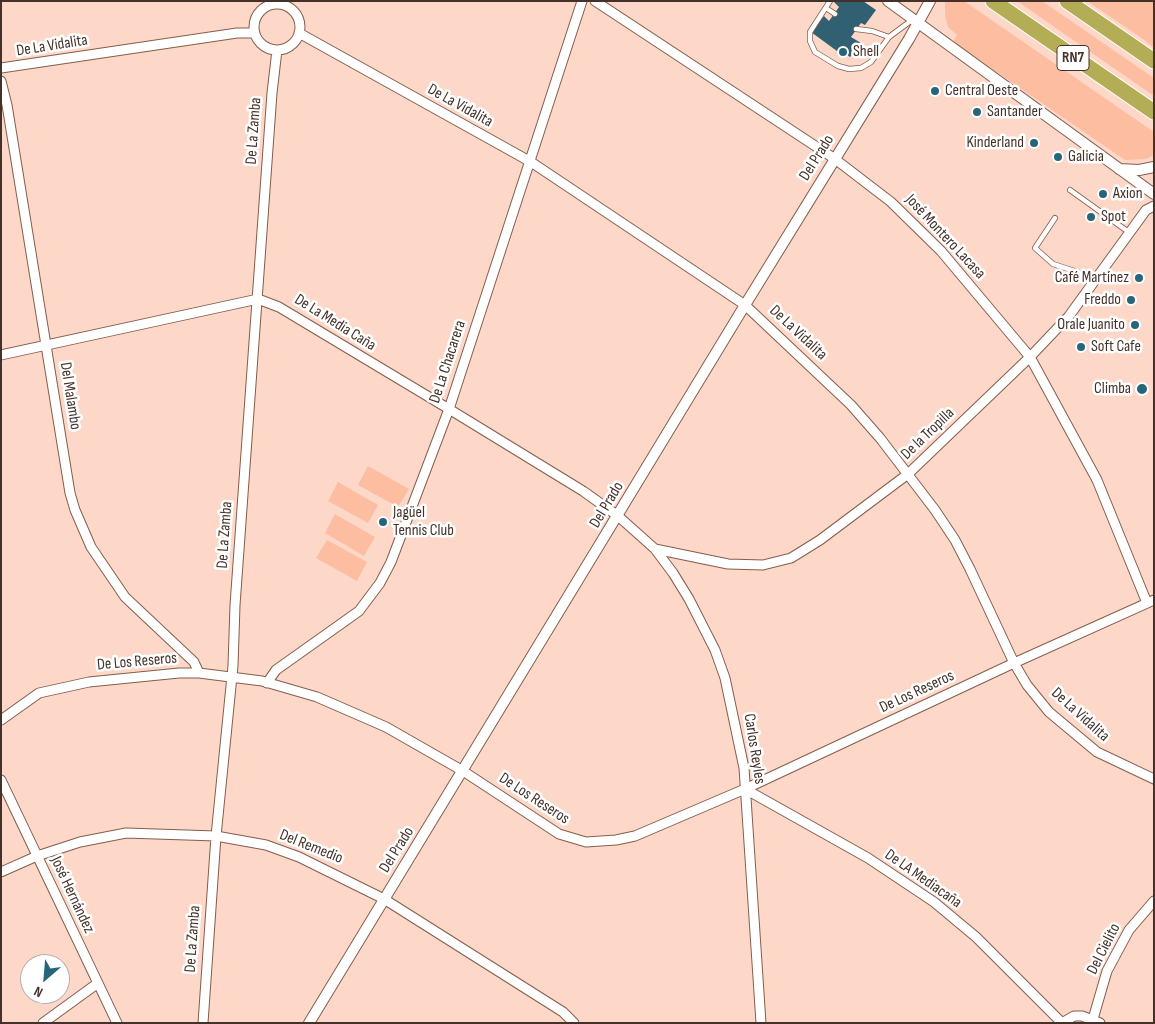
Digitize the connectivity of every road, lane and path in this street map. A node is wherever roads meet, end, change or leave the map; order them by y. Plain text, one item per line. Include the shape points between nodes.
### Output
1 (582, 1) edge
2 (595, 1) edge
3 (830, 1) edge
4 (888, 1) edge
5 (930, 1) edge
6 (993, 1) edge
7 (1067, 1) edge
8 (284, 3) edge
9 (826, 8) junction
10 (835, 14) dead end
11 (915, 22) junction
12 (856, 29) dead end
13 (255, 33) junction
14 (299, 33) junction
15 (889, 37) junction
16 (277, 50) junction
17 (1154, 61) edge
18 (1, 68) edge
19 (1, 81) edge
20 (1154, 112) edge
21 (834, 159) junction
22 (531, 162) junction
23 (1154, 166) edge
24 (1118, 169) junction
25 (1070, 190) dead end
26 (1154, 194) edge
27 (1154, 206) edge
28 (1055, 218) dead end
29 (1130, 233) junction
30 (1098, 279) junction
31 (258, 299) junction
32 (745, 305) junction
33 (47, 345) junction
34 (1, 356) edge
35 (1030, 357) junction
36 (449, 409) junction
37 (908, 474) junction
38 (618, 516) junction
39 (655, 549) junction
40 (1151, 602) edge
41 (1014, 663) junction
42 (199, 673) junction
43 (232, 677) junction
44 (268, 682) junction
45 (1, 720) edge
46 (463, 770) junction
47 (1154, 779) edge
48 (1, 780) edge
49 (745, 789) junction
50 (216, 836) junction
51 (37, 856) junction
52 (1, 872) edge
53 (384, 899) junction
54 (1154, 901) edge
55 (98, 984) junction
56 (1096, 1021) edge
57 (43, 1023) edge
58 (117, 1023) edge
59 (203, 1023) edge
60 (309, 1023) edge
61 (574, 1023) edge
62 (761, 1023) edge
63 (1062, 1023) edge

1 - 22 street, De La Chacarera
2 - 21 street, José Montero Lacasa
3 - 9 lane
4 - 11 street
5 - 11 street, Del Prado
6 - 20 highway, RN7
7 - 17 highway, RN7
8 - 13 street via 261,11 255,21
8 - 14 street via 297,16
9 - 10 lane
9 - 15 lane via 810,32 810,41 815,52 838,66 861,68 871,62
11 - 15 lane
11 - 21 street, Del Prado
11 - 24 street
12 - 15 lane
13 - 16 street via 266,47
13 - 18 street, De La Vidalita
14 - 16 street via 293,44
14 - 22 street, De La Vidalita
16 - 31 street, De La Zamba
19 - 33 street, Del Malambo via 8,105
21 - 32 street, Del Prado
21 - 35 street, José Montero Lacasa via 892,202 915,224
22 - 32 street, De La Vidalita
22 - 36 street, De La Chacarera
23 - 24 street via 1139,170
24 - 26 street
25 - 29 lane
27 - 29 street, De la Tropilla via 1146,210
28 - 30 lane via 1035,248 1053,264
29 - 30 street, De la Tropilla
30 - 35 street, De la Tropilla
31 - 33 street
31 - 36 street, De La Media Caña via 279,307
31 - 43 street, De La Zamba via 234,605
32 - 37 street, De La Vidalita via 851,406
32 - 38 street, Del Prado
33 - 34 street
33 - 42 street, Del Malambo via 70,493 82,530 125,597 194,662
35 - 37 street, De la Tropilla
35 - 40 street, José Montero Lacasa via 1097,480
36 - 38 street, De La Media Caña
36 - 44 street, De La Chacarera via 408,522 380,583 359,611 276,670
37 - 39 street, De la Tropilla via 820,540 778,562 728,564
37 - 41 street, De La Vidalita via 955,540
38 - 39 street, Carlos Reyles
38 - 46 street, Del Prado
39 - 49 street, Carlos Reyles via 689,599 715,650 733,710
40 - 41 street, De Los Reseros
41 - 47 street, De La Vidalita via 1043,705 1072,733 1097,752
41 - 49 street, De Los Reseros
42 - 43 street, De Los Reseros
42 - 45 street, De Los Reseros via 89,682 50,689 29,698
43 - 44 street, De Los Reseros
43 - 50 street, De La Zamba
44 - 46 street, De Los Reseros via 354,712
46 - 49 street, De Los Reseros via 559,834 586,842 635,836
46 - 53 street, Del Prado
48 - 51 street, José Hernández
49 - 62 street, Carlos Reyles
49 - 63 street, De LA Mediacaña via 868,858 934,902 976,937
50 - 51 street, Del Remedio via 126,833 80,842
50 - 53 street, Del Remedio via 266,845 299,856
50 - 59 street, De La Zamba
51 - 52 street, Del Remedio
51 - 55 street, José Hernández
53 - 60 street, Del Prado
53 - 61 street, Del Remedio via 562,1012
54 - 56 street, Del Cielito via 1129,930 1107,970
55 - 57 street
55 - 58 street, José Hernández
56 - 63 street via 1074,1016

